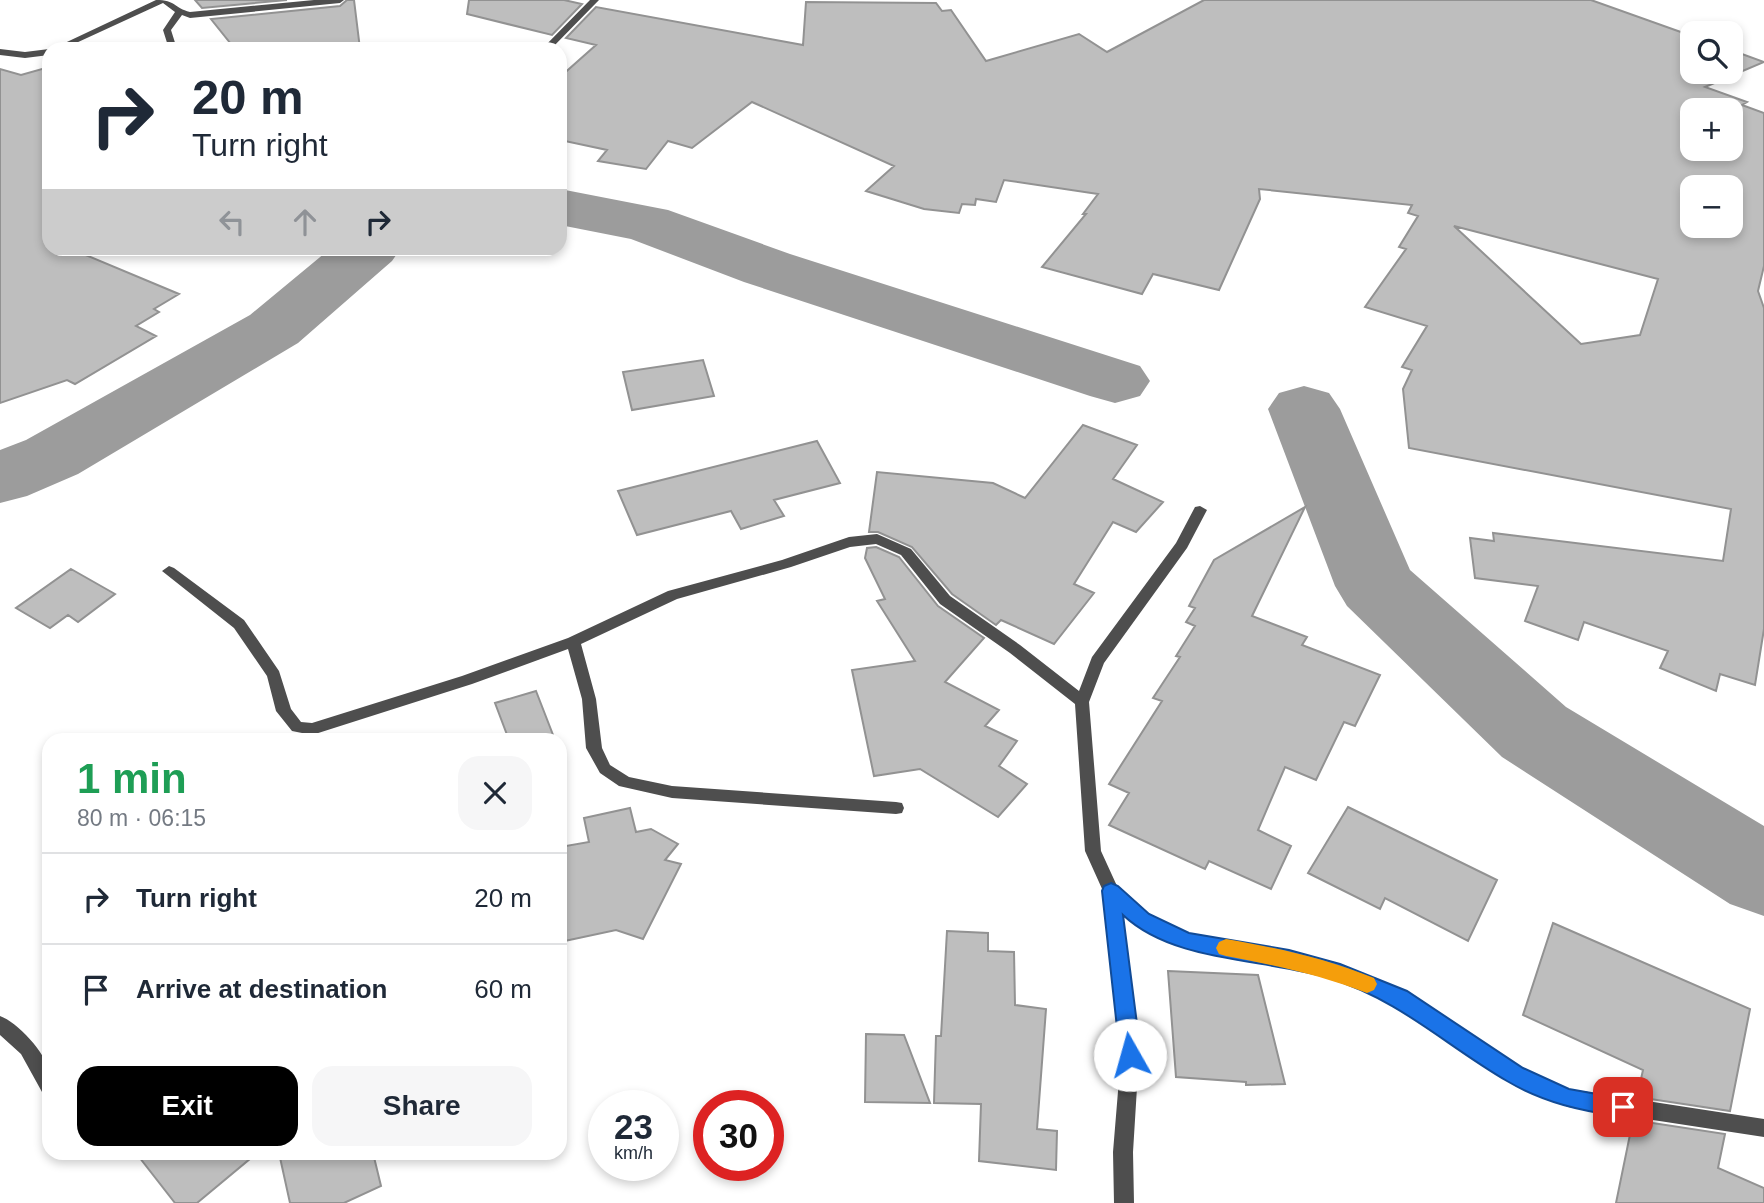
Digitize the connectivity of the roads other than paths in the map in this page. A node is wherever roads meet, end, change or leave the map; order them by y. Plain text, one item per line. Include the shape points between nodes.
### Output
1 (164, 0) edge
2 (340, 0) edge
3 (595, 0) edge
4 (180, 12) junction
5 (71, 42) edge
6 (171, 42) edge
7 (553, 42) edge
8 (0, 52) edge
9 (42, 53) edge
10 (1200, 510) dead end
11 (169, 570) dead end
12 (573, 642) junction
13 (1082, 702) junction
14 (896, 808) dead end
15 (1111, 891) junction
16 (0, 1024) edge
17 (42, 1074) edge
18 (1764, 1129) edge
19 (1124, 1203) edge

1 - 4 street
1 - 5 street
2 - 4 street via 190,15
3 - 7 street
4 - 6 street via 167,30
8 - 9 street
10 - 13 street via 1182,545 1097,661
11 - 12 street via 239,624 274,675 284,711 297,727 329,724
12 - 13 street via 673,595 849,542 877,539 906,552 945,600
12 - 14 street via 589,699 594,748 606,769 625,782 673,792
13 - 15 street via 1093,851
15 - 18 street via 1142,920 1187,941 1289,958 1334,970 1400,997 1516,1075 1568,1098
15 - 19 street via 1130,1055
16 - 17 street via 27,1048

